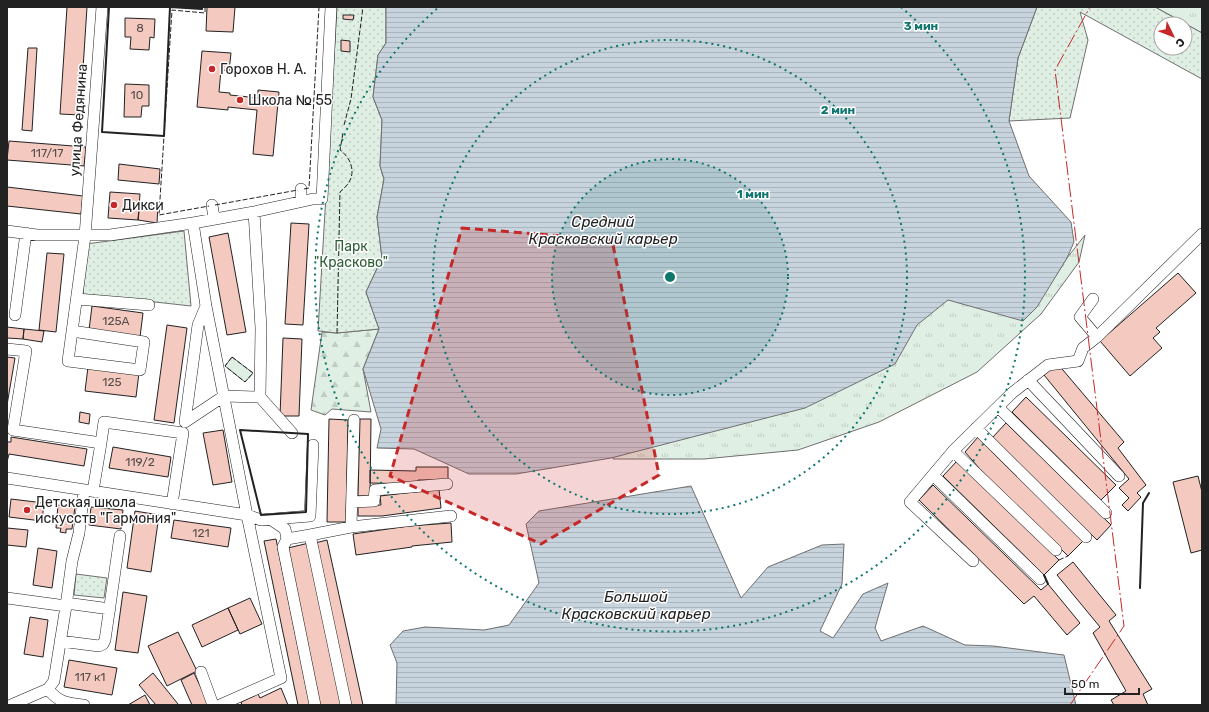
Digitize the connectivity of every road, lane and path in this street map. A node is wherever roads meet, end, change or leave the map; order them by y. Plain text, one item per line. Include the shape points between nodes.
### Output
1 (102, 7) edge
2 (331, 7) edge
3 (301, 189) dead end
4 (301, 202) junction
5 (212, 205) dead end
6 (254, 212) junction
7 (214, 218) junction
8 (193, 223) junction
9 (7, 231) edge
10 (26, 233) junction
11 (1202, 234) edge
12 (85, 236) junction
13 (76, 299) junction
14 (1093, 299) dead end
15 (149, 305) dead end
16 (206, 306) junction
17 (15, 315) dead end
18 (72, 331) junction
19 (1098, 337) junction
20 (7, 349) edge
21 (1028, 380) junction
22 (224, 396) junction
23 (260, 397) junction
24 (998, 407) junction
25 (354, 420) dead end
26 (976, 428) junction
27 (292, 433) dead end
28 (101, 443) junction
29 (313, 445) dead end
30 (954, 451) junction
31 (933, 475) junction
32 (1118, 476) dead end
33 (7, 478) edge
34 (447, 484) dead end
35 (89, 490) junction
36 (352, 502) junction
37 (172, 504) junction
38 (1106, 513) dead end
39 (247, 515) junction
40 (451, 516) dead end
41 (270, 519) junction
42 (351, 527) junction
43 (310, 535) junction
44 (120, 536) dead end
45 (1086, 537) dead end
46 (288, 539) junction
47 (1056, 550) dead end
48 (973, 562) dead end
49 (1040, 579) dead end
50 (7, 598) edge
51 (66, 605) junction
52 (110, 609) junction
53 (60, 642) junction
54 (201, 672) dead end
55 (48, 689) junction
56 (11, 705) edge
57 (84, 705) edge
58 (214, 705) edge
59 (220, 705) edge
60 (315, 705) edge
61 (346, 705) edge

1 - 12 street, улица Федянина
2 - 4 street via 322,199
3 - 4 street
4 - 6 street
5 - 7 street
6 - 7 street
6 - 23 street via 261,328
7 - 8 street
8 - 12 street
8 - 16 street
9 - 10 street
10 - 12 street
10 - 17 street
11 - 19 street
12 - 13 street, улица Федянина
13 - 15 street
13 - 18 street, улица Федянина
14 - 19 street via 1080,317
16 - 22 street
16 - 22 street via 198,325 185,422
18 - 18 street, улица Федянина via 68,361 140,370 144,342
19 - 21 street via 1083,348 1078,361 1048,365
20 - 28 street via 26,352 13,430
21 - 24 street
21 - 32 street
22 - 23 street
22 - 39 street
23 - 27 street
24 - 26 street
24 - 38 street
25 - 36 street
26 - 30 street
26 - 45 street
28 - 35 street
28 - 37 street via 104,422 183,433
29 - 41 street via 310,516
30 - 31 street
30 - 47 street
31 - 48 street via 910,502
31 - 49 street
33 - 35 street
34 - 36 street via 375,490 374,501
35 - 37 street
35 - 51 street via 72,561
36 - 42 street
37 - 39 street
39 - 41 street via 262,520
39 - 59 street via 281,678
40 - 42 street
41 - 46 street via 285,529
42 - 43 street
43 - 46 street
43 - 61 street
44 - 52 street
46 - 60 street via 283,547
50 - 51 street
51 - 52 street
51 - 53 street
52 - 53 street via 103,644 99,646
53 - 55 street via 54,681
54 - 58 street
55 - 56 street
55 - 57 street via 62,702

